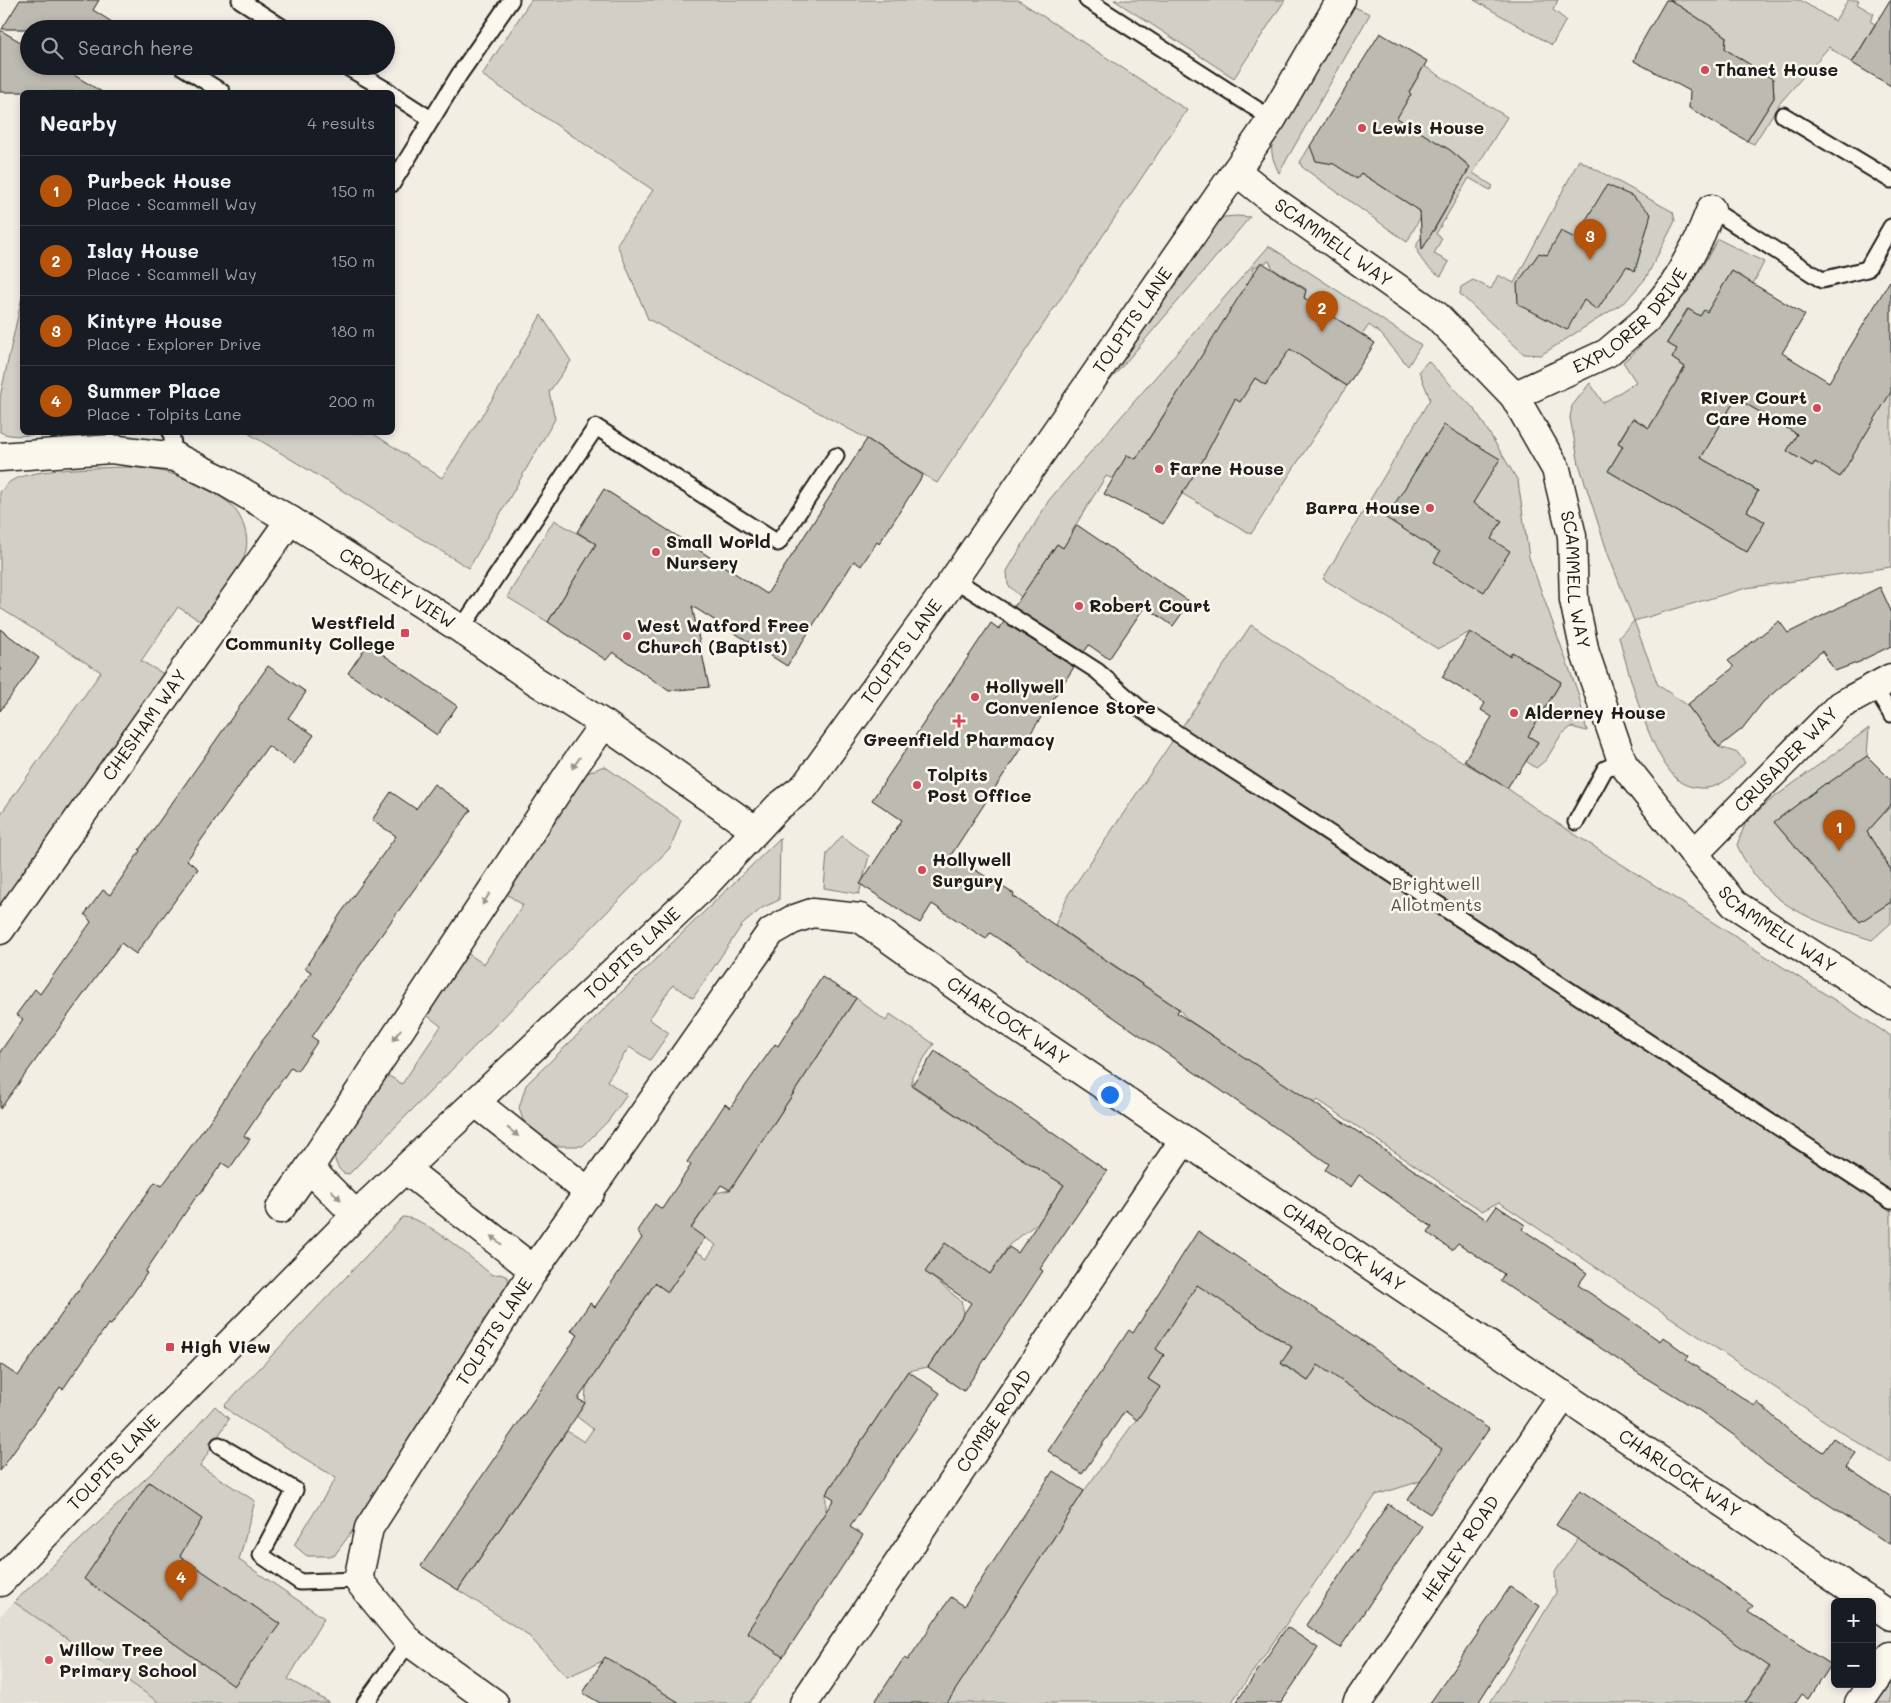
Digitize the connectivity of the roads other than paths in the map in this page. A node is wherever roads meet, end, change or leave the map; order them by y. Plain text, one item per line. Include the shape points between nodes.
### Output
1 (240, 0) edge
2 (511, 0) edge
3 (1087, 0) edge
4 (1342, 0) edge
5 (271, 20) edge
6 (195, 75) edge
7 (361, 75) edge
8 (219, 90) edge
9 (386, 90) edge
10 (395, 96) edge
11 (1783, 115) dead end
12 (1272, 118) junction
13 (431, 119) junction
14 (1236, 171) junction
15 (395, 179) edge
16 (1891, 180) edge
17 (1711, 209) joint
18 (1891, 227) edge
19 (1514, 396) junction
20 (173, 445) edge
21 (836, 456) dead end
22 (0, 457) edge
23 (290, 520) junction
24 (954, 579) junction
25 (461, 629) junction
26 (1882, 683) edge
27 (1891, 714) edge
28 (604, 724) junction
29 (1622, 761) junction
30 (1576, 822) dead end
31 (755, 830) junction
32 (1694, 854) junction
33 (812, 913) joint
34 (0, 930) edge
35 (1891, 1005) edge
36 (475, 1102) junction
37 (1184, 1140) junction
38 (309, 1168) junction
39 (405, 1169) junction
40 (590, 1193) junction
41 (1891, 1201) edge
42 (280, 1209) dead end
43 (356, 1215) junction
44 (534, 1270) junction
45 (1564, 1395) junction
46 (219, 1445) dead end
47 (4, 1570) edge
48 (358, 1580) junction
49 (1865, 1598) edge
50 (1876, 1606) edge
51 (1891, 1616) edge
52 (409, 1642) junction
53 (1891, 1656) edge
54 (1876, 1678) edge
55 (1869, 1688) edge
56 (365, 1703) edge
57 (494, 1703) edge
58 (804, 1703) edge
59 (1358, 1703) edge
60 (1859, 1703) edge

1 - 5 lane
2 - 13 lane
3 - 12 lane
4 - 12 street, TOLPITS LANE
6 - 8 lane
7 - 9 lane
10 - 13 lane
11 - 16 lane
12 - 14 street, TOLPITS LANE
13 - 15 lane
14 - 19 street, SCAMMELL WAY via 1437,316
14 - 24 street, TOLPITS LANE
17 - 18 lane via 1822,280 1867,269
17 - 19 street, EXPLORER DRIVE via 1675,283 1647,319 1607,353
19 - 29 street, SCAMMELL WAY via 1556,469 1572,536 1574,600 1584,653
20 - 22 street, CROXLEY VIEW
20 - 23 street, CROXLEY VIEW via 220,479
21 - 25 lane via 778,543 596,427
23 - 25 street, CROXLEY VIEW
23 - 34 street, CHESHAM WAY
24 - 31 street, TOLPITS LANE via 805,786
24 - 41 lane via 1097,671 1138,707 1178,734
25 - 28 street, CROXLEY VIEW
26 - 27 lane
26 - 32 street, CRUSADER WAY via 1839,706
28 - 31 street, CROXLEY VIEW
28 -> 38 street
29 - 30 lane via 1605,769
29 - 32 street, SCAMMELL WAY
31 - 36 street, TOLPITS LANE via 704,886
32 - 35 street, SCAMMELL WAY via 1734,904
33 - 37 street, CHARLOCK WAY via 860,918
33 - 40 street, TOLPITS LANE via 771,932
36 - 39 street, TOLPITS LANE
36 -> 40 street
37 - 45 street, CHARLOCK WAY
37 - 58 street, COMBE ROAD
38 - 42 street
38 -> 43 street
39 - 43 street, TOLPITS LANE
44 -> 39 street
40 - 44 street, TOLPITS LANE
43 - 47 street, TOLPITS LANE
44 - 48 street, TOLPITS LANE via 369,1528
45 - 49 street, CHARLOCK WAY
45 - 59 street, HEALEY ROAD
46 - 48 lane via 295,1490 261,1555 300,1582
48 - 52 street
50 - 51 street, CHARLOCK WAY
52 - 56 lane
52 - 57 street
53 - 54 street
55 - 60 street

